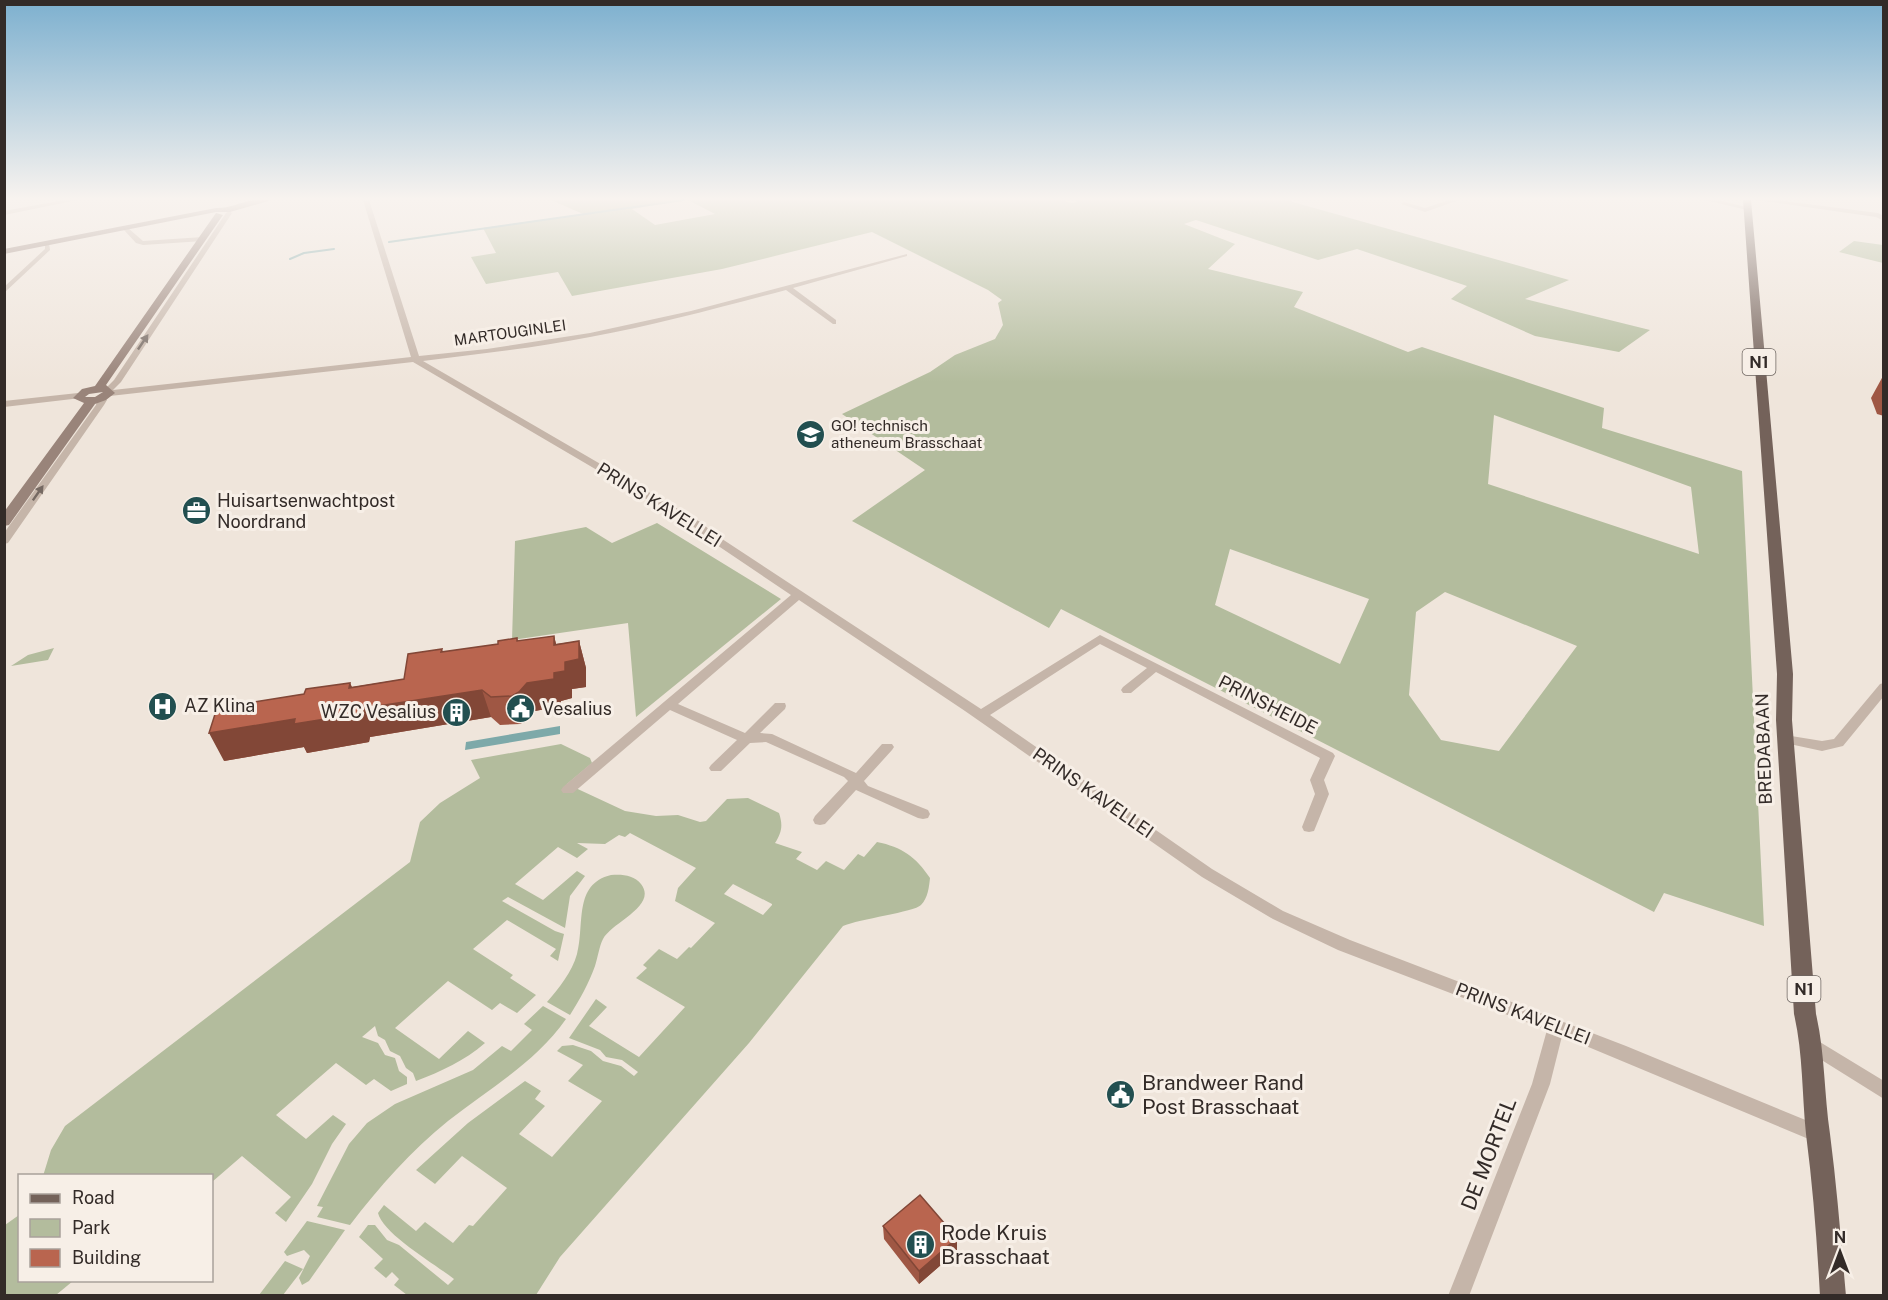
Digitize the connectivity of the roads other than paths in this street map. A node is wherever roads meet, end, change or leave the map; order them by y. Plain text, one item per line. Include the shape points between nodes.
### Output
1 (36, 261) edge
2 (188, 261) edge
3 (191, 261) edge
4 (385, 261) edge
5 (884, 261) edge
6 (1752, 261) edge
7 (787, 287) junction
8 (4, 291) edge
9 (833, 322) dead end
10 (416, 360) junction
11 (102, 394) junction
12 (78, 396) joint
13 (4, 404) edge
14 (4, 522) edge
15 (4, 541) edge
16 (798, 596) junction
17 (1155, 667) junction
18 (1884, 687) edge
19 (1127, 690) dead end
20 (669, 705) junction
21 (780, 706) dead end
22 (981, 715) junction
23 (747, 739) junction
24 (1785, 739) junction
25 (887, 747) dead end
26 (716, 768) dead end
27 (856, 781) junction
28 (568, 790) dead end
29 (923, 814) dead end
30 (820, 820) dead end
31 (1309, 827) dead end
32 (1556, 1028) junction
33 (1810, 1044) junction
34 (1884, 1091) edge
35 (1818, 1134) junction
36 (1458, 1296) edge
37 (1833, 1296) edge

1 - 8 street
2 - 11 street
11 -> 3 street via 117,382
4 - 10 street
5 - 7 street, MARTOUGINLEI
6 - 24 main road, BREDABAAN / N1 via 1785,674
7 - 9 street
7 - 10 street, MARTOUGINLEI via 600,333
10 - 11 street, MARTOUGINLEI
10 - 16 street, PRINS KAVELLEI via 698,525
11 - 12 street via 82,400
11 - 14 street
15 -> 11 street via 102,402
12 - 13 street
16 - 20 street
16 - 22 street, PRINS KAVELLEI
17 - 19 street
17 - 22 street, PRINSHEIDE via 1100,639
17 - 31 street, PRINSHEIDE via 1328,756 1317,780 1322,794
18 - 24 street via 1838,743 1822,746
20 - 23 street
20 - 28 street
21 - 23 street
22 - 32 street, PRINS KAVELLEI via 1206,873 1278,915
23 - 26 street
23 - 27 street via 767,738 849,774
24 - 33 main road, BREDABAAN / N1
25 - 27 street
27 - 29 street via 863,789
27 - 30 street
32 - 35 street, PRINS KAVELLEI via 1620,1050
32 - 36 street, DE MORTEL via 1541,1084
33 - 34 street
33 - 35 main road, BREDABAAN / N1
35 - 37 main road, BREDABAAN / N1

